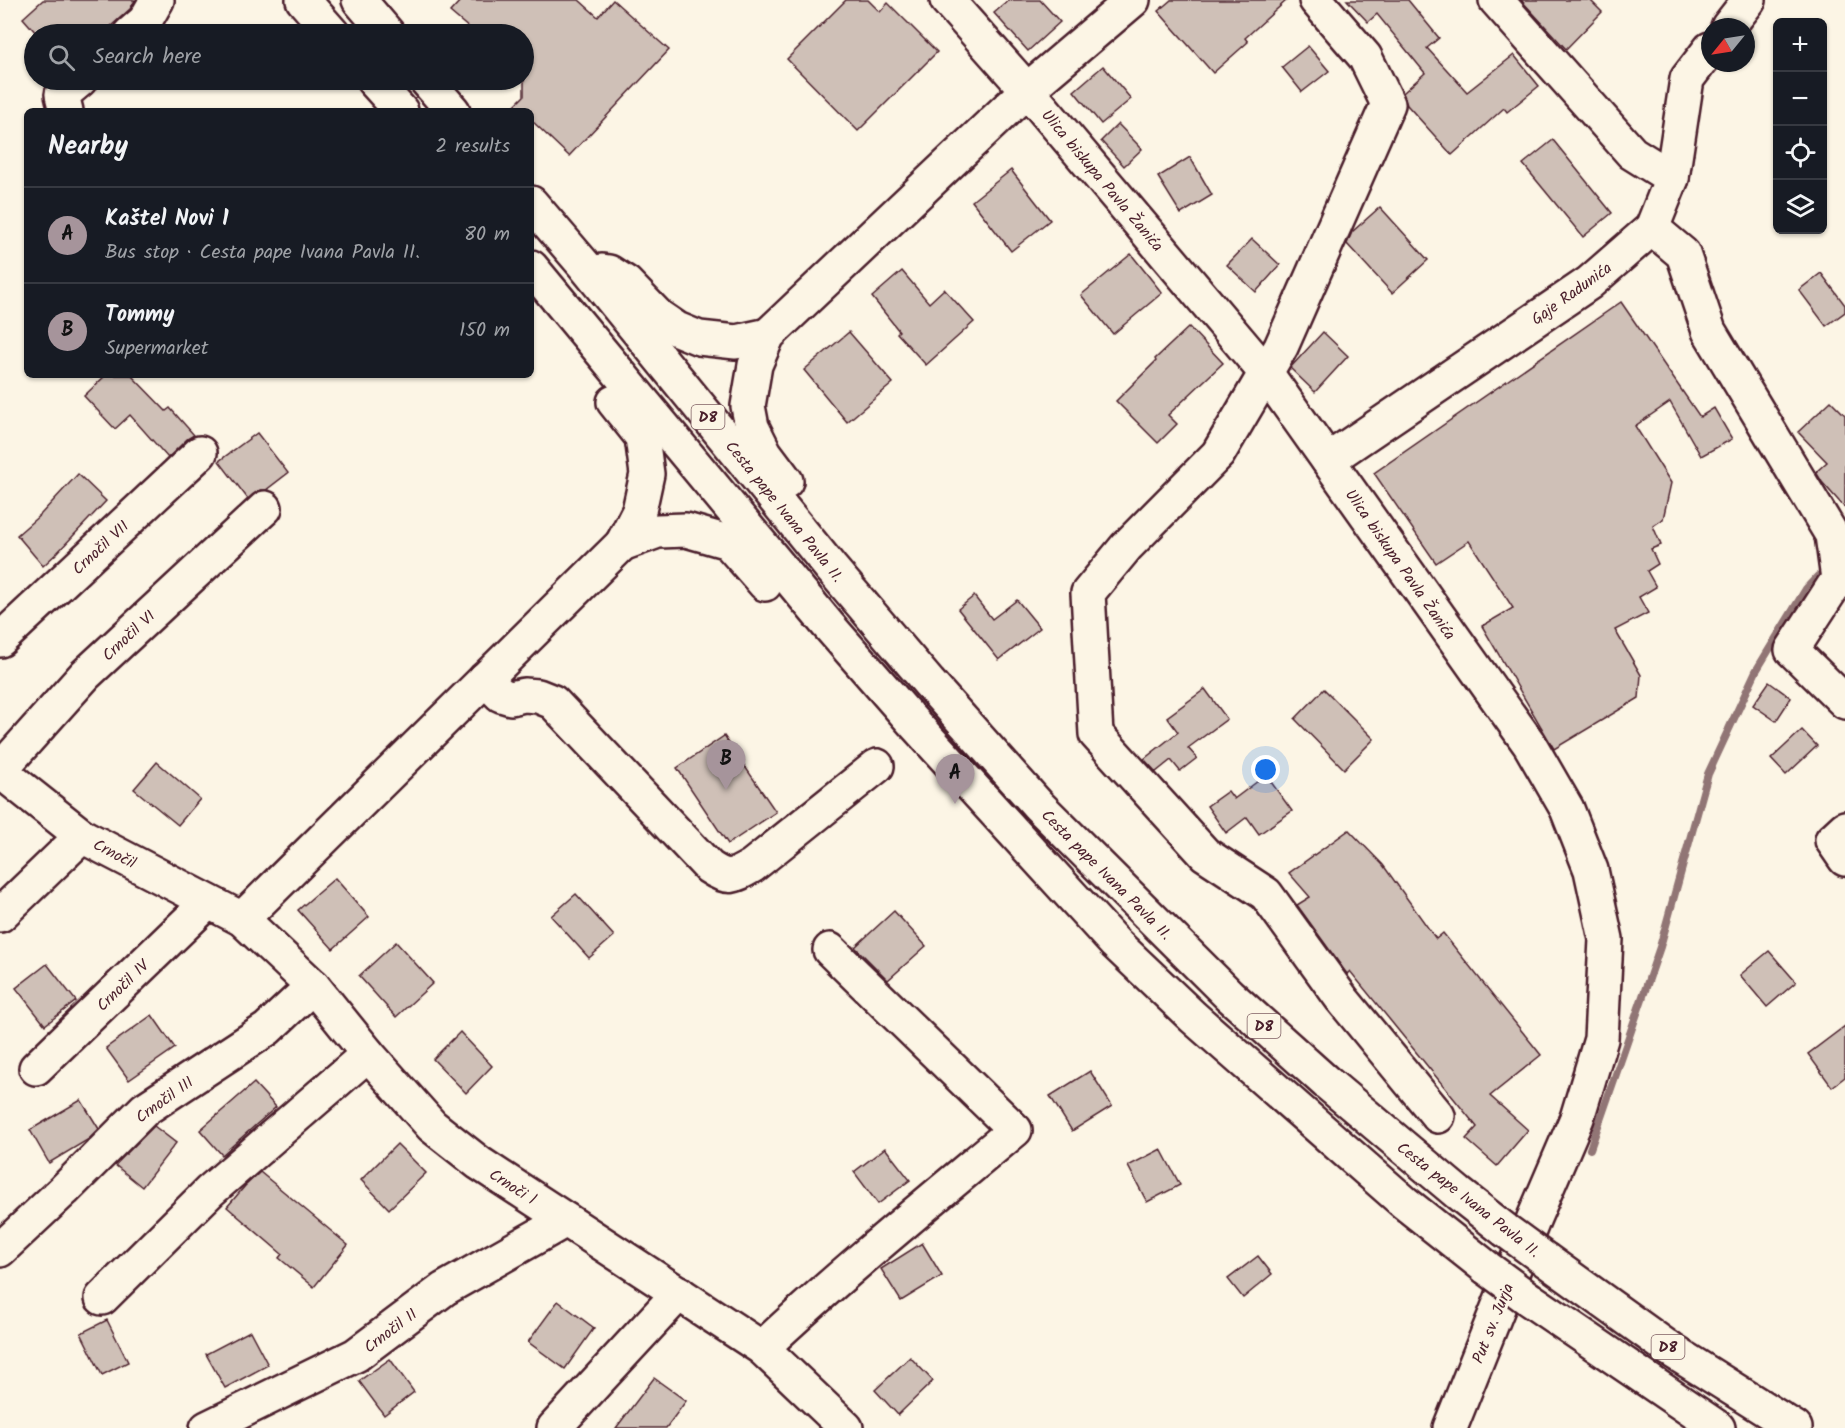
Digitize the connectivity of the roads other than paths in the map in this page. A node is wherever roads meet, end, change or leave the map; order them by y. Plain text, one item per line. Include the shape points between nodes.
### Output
1 (157, 0) edge
2 (303, 0) edge
3 (359, 0) edge
4 (947, 0) edge
5 (1133, 0) edge
6 (1316, 0) edge
7 (1496, 0) edge
8 (1749, 0) edge
9 (1735, 18) edge
10 (142, 24) edge
11 (324, 24) edge
12 (379, 24) edge
13 (1701, 61) edge
14 (68, 90) edge
15 (382, 90) edge
16 (435, 90) edge
17 (1027, 90) junction
18 (65, 108) edge
19 (398, 108) edge
20 (450, 108) edge
21 (1672, 178) junction
22 (534, 206) edge
23 (1652, 228) junction
24 (585, 266) junction
25 (534, 271) edge
26 (585, 332) junction
27 (768, 334) junction
28 (1266, 373) junction
29 (200, 453) dead end
30 (1328, 460) junction
31 (265, 508) dead end
32 (621, 544) junction
33 (831, 568) junction
34 (828, 625) junction
35 (0, 640) edge
36 (485, 679) junction
37 (1845, 702) edge
38 (877, 766) dead end
39 (0, 770) edge
40 (1845, 828) edge
41 (82, 836) junction
42 (1845, 859) edge
43 (208, 902) junction
44 (0, 915) edge
45 (242, 919) junction
46 (830, 950) dead end
47 (313, 986) junction
48 (368, 1054) junction
49 (36, 1068) dead end
50 (1438, 1116) dead end
51 (566, 1220) junction
52 (1520, 1224) junction
53 (0, 1250) edge
54 (679, 1293) junction
55 (102, 1298) dead end
56 (762, 1348) junction
57 (207, 1428) edge
58 (554, 1428) edge
59 (846, 1428) edge
60 (1450, 1428) edge
61 (1718, 1428) edge
62 (1795, 1428) edge

1 - 10 street
2 - 11 street
3 - 12 street
4 - 17 street, Ulica biskupa Pavla Žanića
5 - 17 street
6 - 28 street via 1365,57 1388,104
7 - 21 street via 1632,153
8 - 9 street
13 - 21 street, Gaje Radunića via 1687,79
14 - 18 street via 62,95
15 - 19 street
16 - 20 street
17 - 27 street
17 - 28 street, Ulica biskupa Pavla Žanića
21 - 23 street, Gaje Radunića
22 - 24 street, Cesta pape Ivana Pavla II. / D8
23 - 30 street, Gaje Radunića via 1589,283
23 - 37 street via 1683,254 1709,331 1832,535 1838,579 1792,650
24 - 27 street via 609,272 626,283 676,330 699,338 736,342
24 - 33 street, Cesta pape Ivana Pavla II. / D8
25 - 26 street, D8
26 - 32 street via 597,380 642,437 647,474 639,510
26 - 34 street, D8
27 - 33 street via 755,365 748,406 752,428 765,453 826,533
28 - 30 street, Ulica biskupa Pavla Žanića
28 - 50 street via 1218,454 1126,547 1088,593 1096,734 1205,854 1266,894 1341,999
29 - 35 street, Crnočil VII
30 - 52 street, Ulica biskupa Pavla Žanića via 1530,745 1567,809 1591,870 1606,939 1601,1039 1577,1118
31 - 39 street, Crnočil VI via 85,675
32 - 34 street via 658,531 686,530 728,542 787,609
32 - 36 street
33 - 52 street, Cesta pape Ivana Pavla II. / D8 via 1038,805 1229,995 1458,1193
34 - 61 street, D8, bridge via 1115,943 1202,1025 1405,1203 1486,1268
36 - 38 street via 501,695 538,696 553,702 721,875 734,877 752,866
36 - 45 street
39 - 41 street, Crnočil
40 - 42 street via 1832,840
41 - 43 street, Crnočil
41 - 44 street
43 - 45 street, Crnočil
43 - 49 street, Crnočil IV
45 - 47 street, Crnoči l
46 - 56 street via 1015,1130
47 - 48 street, Crnoči l
47 - 53 street, Crnočil III via 267,1029 145,1109
48 - 51 street, Crnoči l via 432,1126 479,1163
48 - 55 street via 210,1191
51 - 54 street, Crnoči l
51 - 57 street, Crnočil II via 444,1289 356,1355
52 - 60 street, Put sv. Jurja
52 - 62 street, Cesta pape Ivana Pavla II. / D8, bridge via 1546,1260 1671,1350
54 - 56 street, Crnoči l
54 - 58 street
56 - 59 street, Crnoči l

